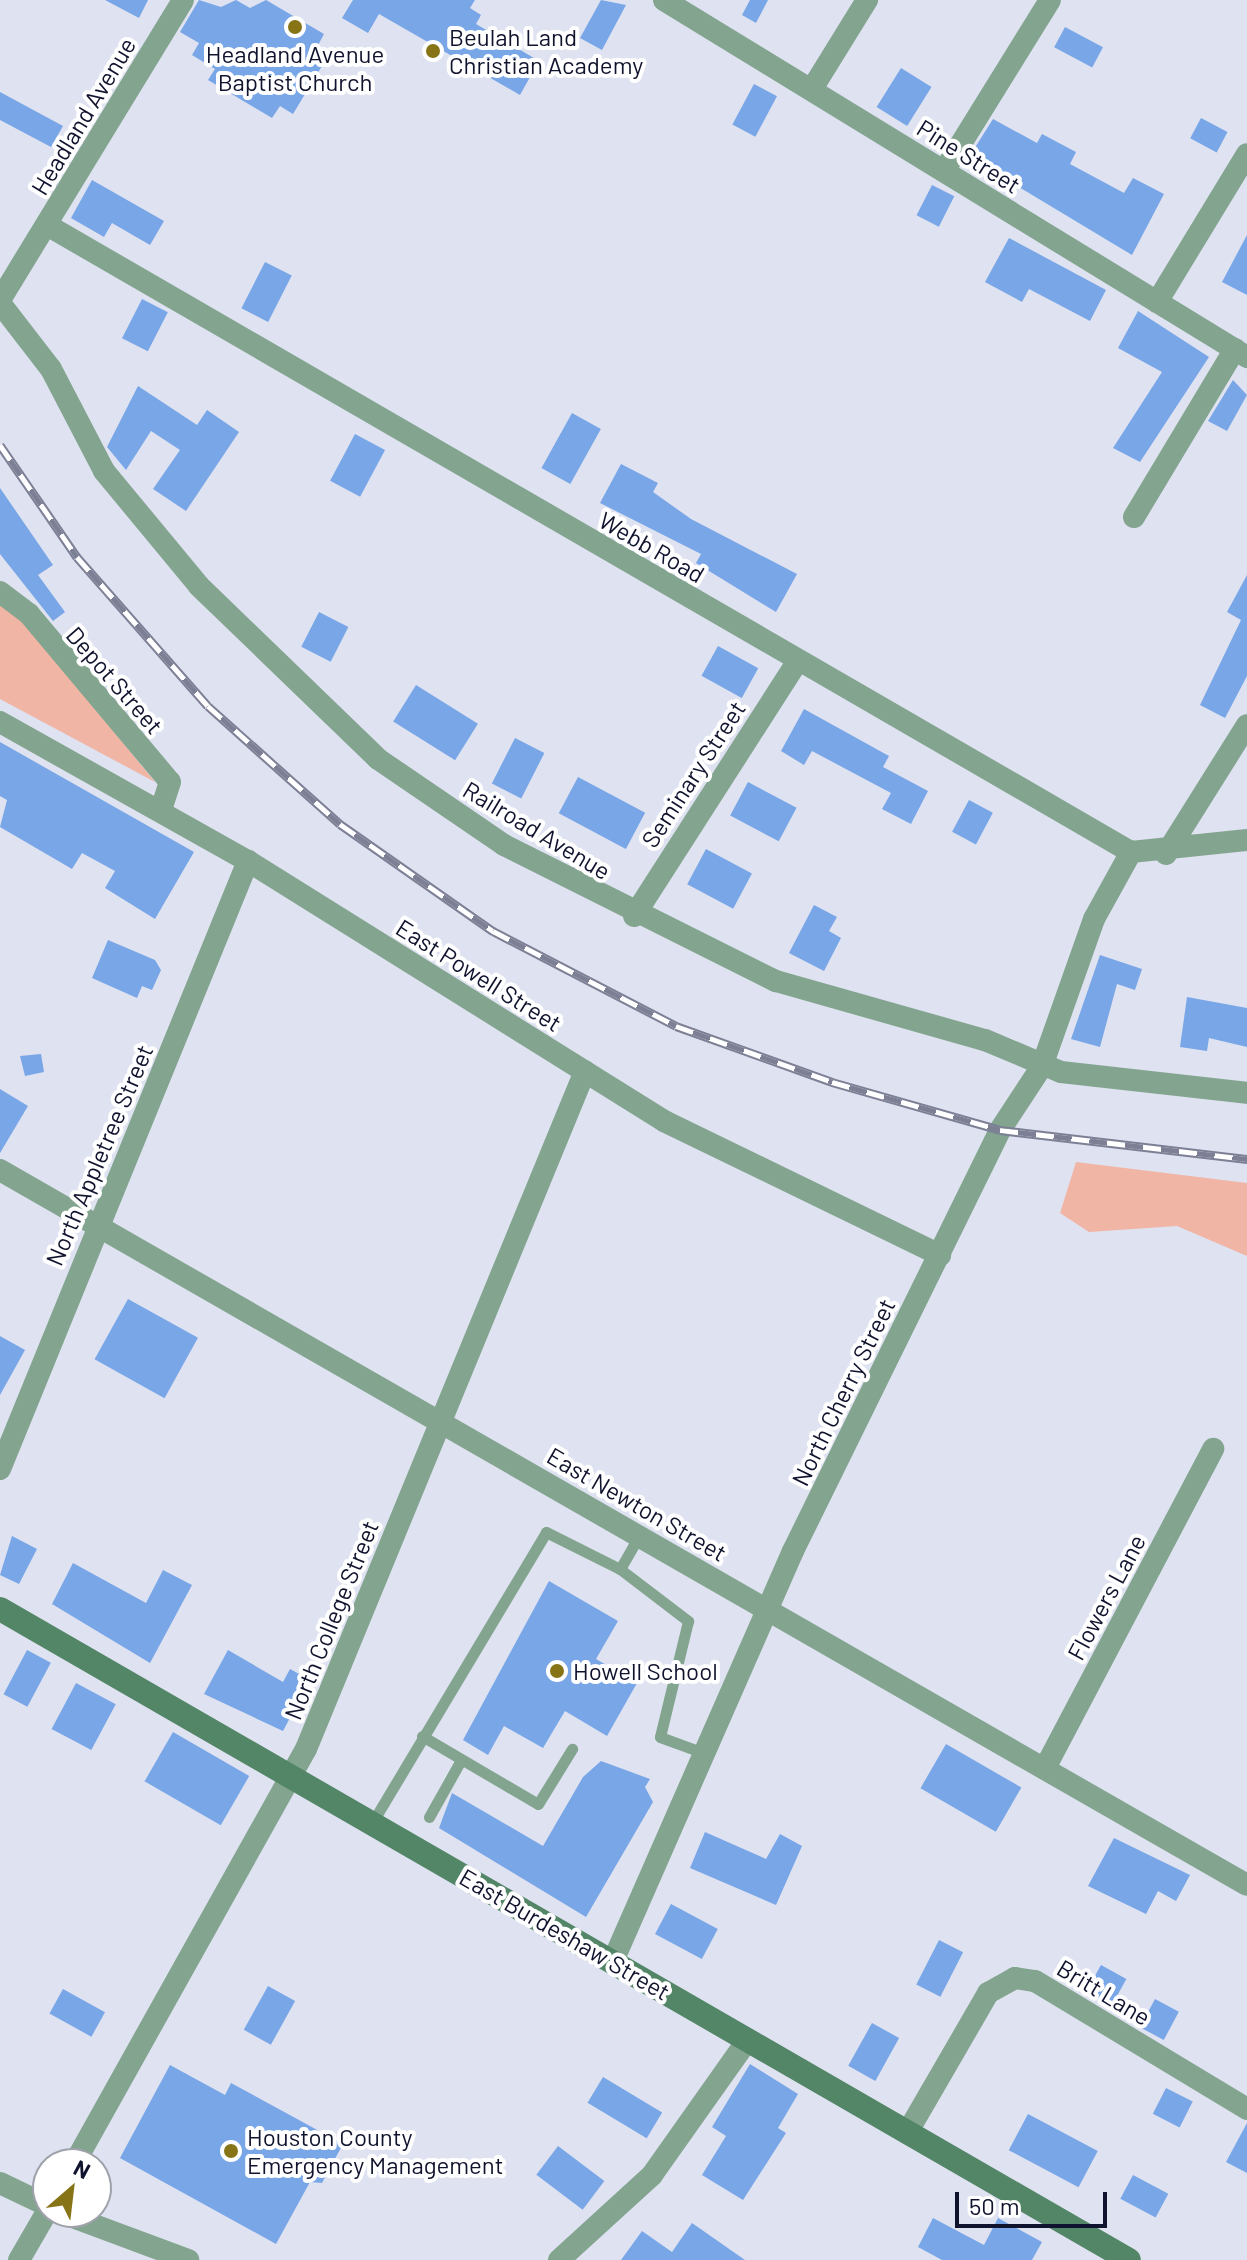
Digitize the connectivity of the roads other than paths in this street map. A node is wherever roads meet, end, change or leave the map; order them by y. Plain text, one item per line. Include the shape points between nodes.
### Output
1 (183, 0) edge
2 (664, 0) edge
3 (867, 0) edge
4 (1050, 0) edge
5 (812, 89) junction
6 (1247, 154) edge
7 (944, 171) junction
8 (47, 225) junction
9 (0, 302) edge
10 (1157, 302) junction
11 (1241, 353) edge
12 (1134, 517) dead end
13 (0, 592) edge
14 (797, 662) junction
15 (0, 722) edge
16 (1247, 725) edge
17 (161, 810) junction
18 (1247, 840) edge
19 (1131, 852) junction
20 (1166, 854) junction
21 (248, 861) junction
22 (634, 916) junction
23 (1042, 1066) junction
24 (585, 1071) junction
25 (1247, 1093) edge
26 (0, 1170) edge
27 (99, 1226) junction
28 (940, 1255) junction
29 (441, 1422) junction
30 (1213, 1449) dead end
31 (0, 1469) edge
32 (639, 1536) junction
33 (620, 1569) junction
34 (766, 1608) junction
35 (0, 1609) edge
36 (422, 1736) junction
37 (572, 1749) dead end
38 (704, 1753) junction
39 (461, 1760) junction
40 (1045, 1768) junction
41 (292, 1778) junction
42 (429, 1817) dead end
43 (372, 1823) junction
44 (1247, 1885) edge
45 (613, 1961) junction
46 (747, 2041) junction
47 (1247, 2109) edge
48 (907, 2133) junction
49 (83, 2148) edge
50 (0, 2183) edge
51 (32, 2200) edge
52 (37, 2228) edge
53 (102, 2228) edge
54 (1113, 2256) edge
55 (19, 2260) edge
56 (188, 2260) edge
57 (559, 2260) edge

1 - 8 street, Headland Avenue
2 - 5 street, Pine Street
3 - 5 street
4 - 7 street
5 - 7 street, Pine Street
6 - 10 street
7 - 10 street, Pine Street
8 - 9 street, Headland Avenue
8 - 14 street, Webb Road
9 - 22 street, Railroad Avenue via 51,369 104,471 148,529 283,670 378,759
10 - 11 street, Pine Street
11 - 12 street
13 - 17 street, Depot Street via 29,614 170,782
14 - 19 street, Webb Road
14 - 22 street, Seminary Street
15 - 17 street, East Powell Street
16 - 20 street
17 - 21 street, East Powell Street
18 - 20 street, Webb Road
19 - 20 street, Webb Road
19 - 23 street, North Cherry Street via 1094,919
21 - 24 street, East Powell Street
21 - 27 street, North Appletree Street
22 - 23 street, Railroad Avenue via 776,981 985,1040
23 - 25 street, Railroad Avenue
23 - 28 street, North Cherry Street via 1000,1130
24 - 28 street, East Powell Street via 704,1142
24 - 29 street, North College Street
26 - 27 street, East Newton Street
27 - 29 street, East Newton Street
27 - 31 street, North Appletree Street
28 - 34 street, North Cherry Street
29 - 32 street, East Newton Street
29 - 41 street, North College Street
30 - 40 street, Flowers Lane
32 - 33 lane
32 - 34 street, East Newton Street
33 - 36 lane via 546,1532
33 - 38 lane via 688,1621 660,1737
34 - 38 street, North Cherry Street
34 - 40 street, East Newton Street
35 - 41 street, East Burdeshaw Street
36 - 39 lane
36 - 43 lane
37 - 39 lane via 538,1804
38 - 45 street, North Cherry Street
39 - 42 lane
40 - 44 street, East Newton Street
41 - 43 street, East Burdeshaw Street
41 - 49 street, North College Street
43 - 45 street, East Burdeshaw Street
45 - 46 street, East Burdeshaw Street
46 - 48 street, East Burdeshaw Street
46 - 57 street via 652,2175
47 - 48 street, Britt Lane via 1035,1981 1015,1978 988,1993
48 - 54 street, East Burdeshaw Street
50 - 51 street
52 - 55 street
53 - 56 street

